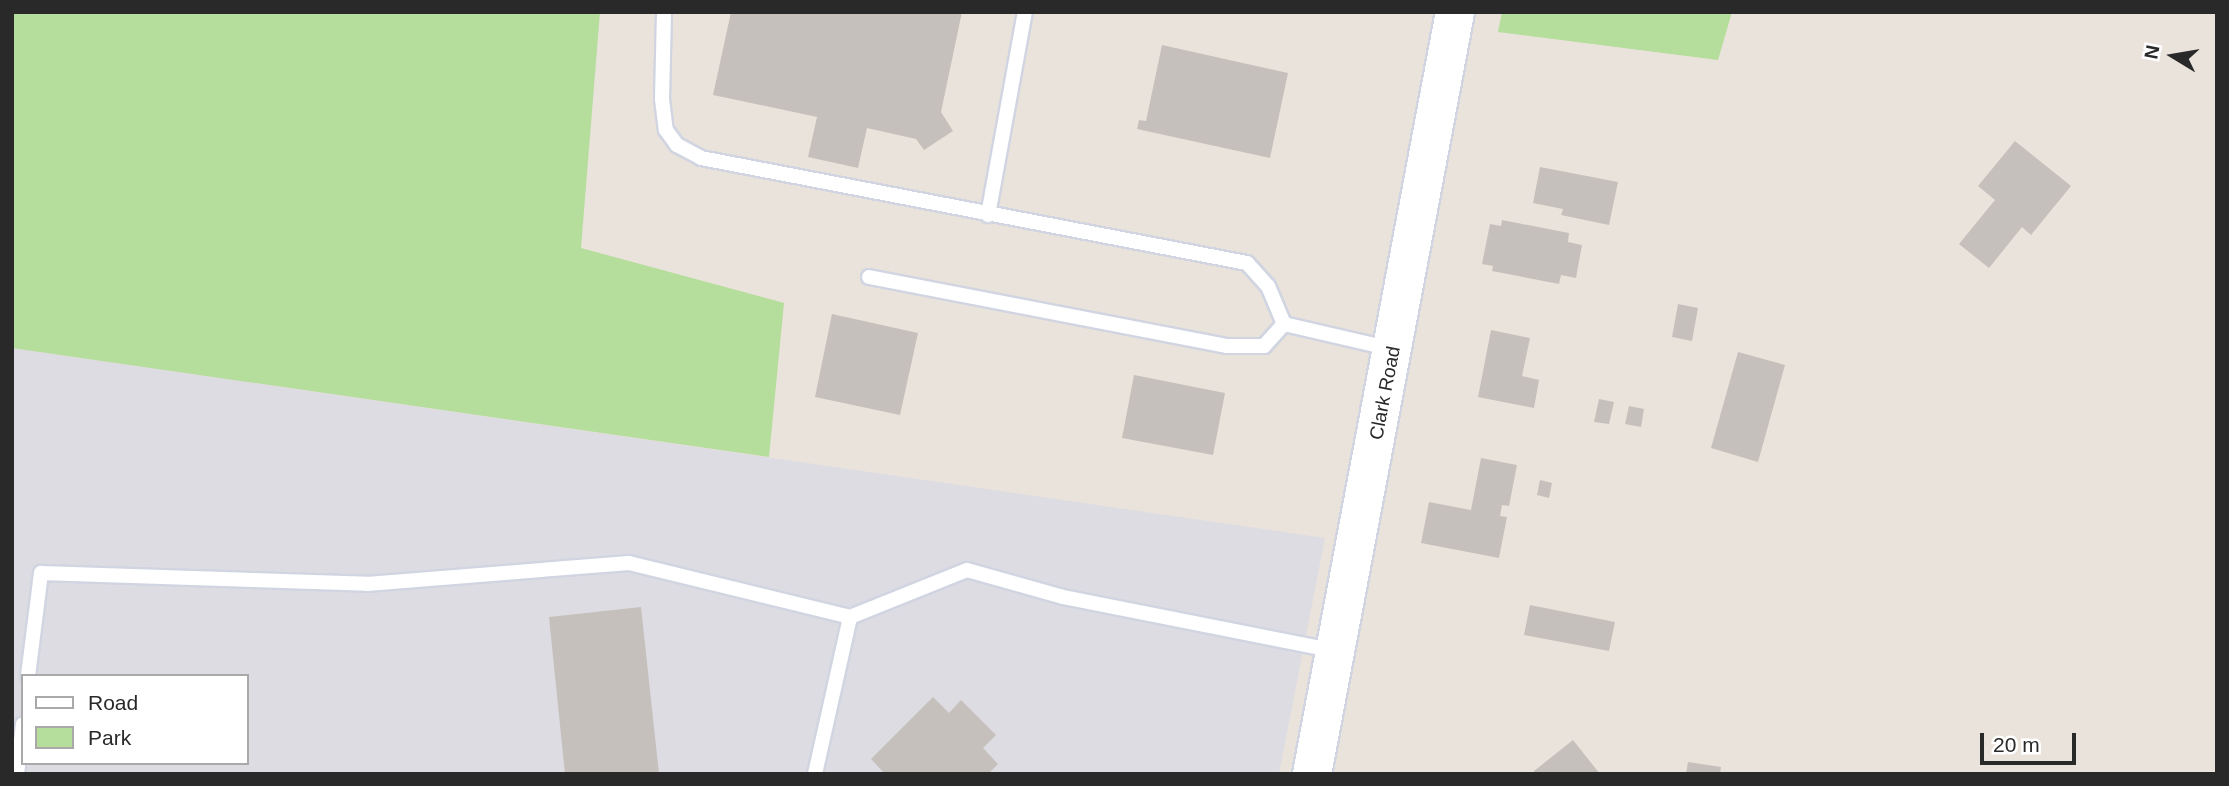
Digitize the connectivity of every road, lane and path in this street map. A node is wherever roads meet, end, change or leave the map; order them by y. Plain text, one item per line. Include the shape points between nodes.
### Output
1 (664, 12) edge
2 (1025, 12) edge
3 (1454, 16) edge
4 (988, 215) junction
5 (869, 277) dead end
6 (1284, 324) junction
7 (1393, 349) junction
8 (850, 617) junction
9 (1336, 651) junction
10 (29, 674) edge
11 (21, 741) edge
12 (17, 774) edge
13 (815, 774) edge
14 (1312, 774) edge

1 - 4 lane via 662,99 666,130 677,145 701,158
2 - 4 lane
3 - 7 street, Clark Road
4 - 6 lane via 1247,263 1268,286
5 - 6 lane via 1227,346 1264,346
6 - 7 lane
7 - 9 street, Clark Road
8 - 9 lane via 967,570 1063,597
8 - 10 lane via 629,563 367,584 41,573
8 - 13 lane
9 - 14 street, Clark Road
11 - 12 lane

